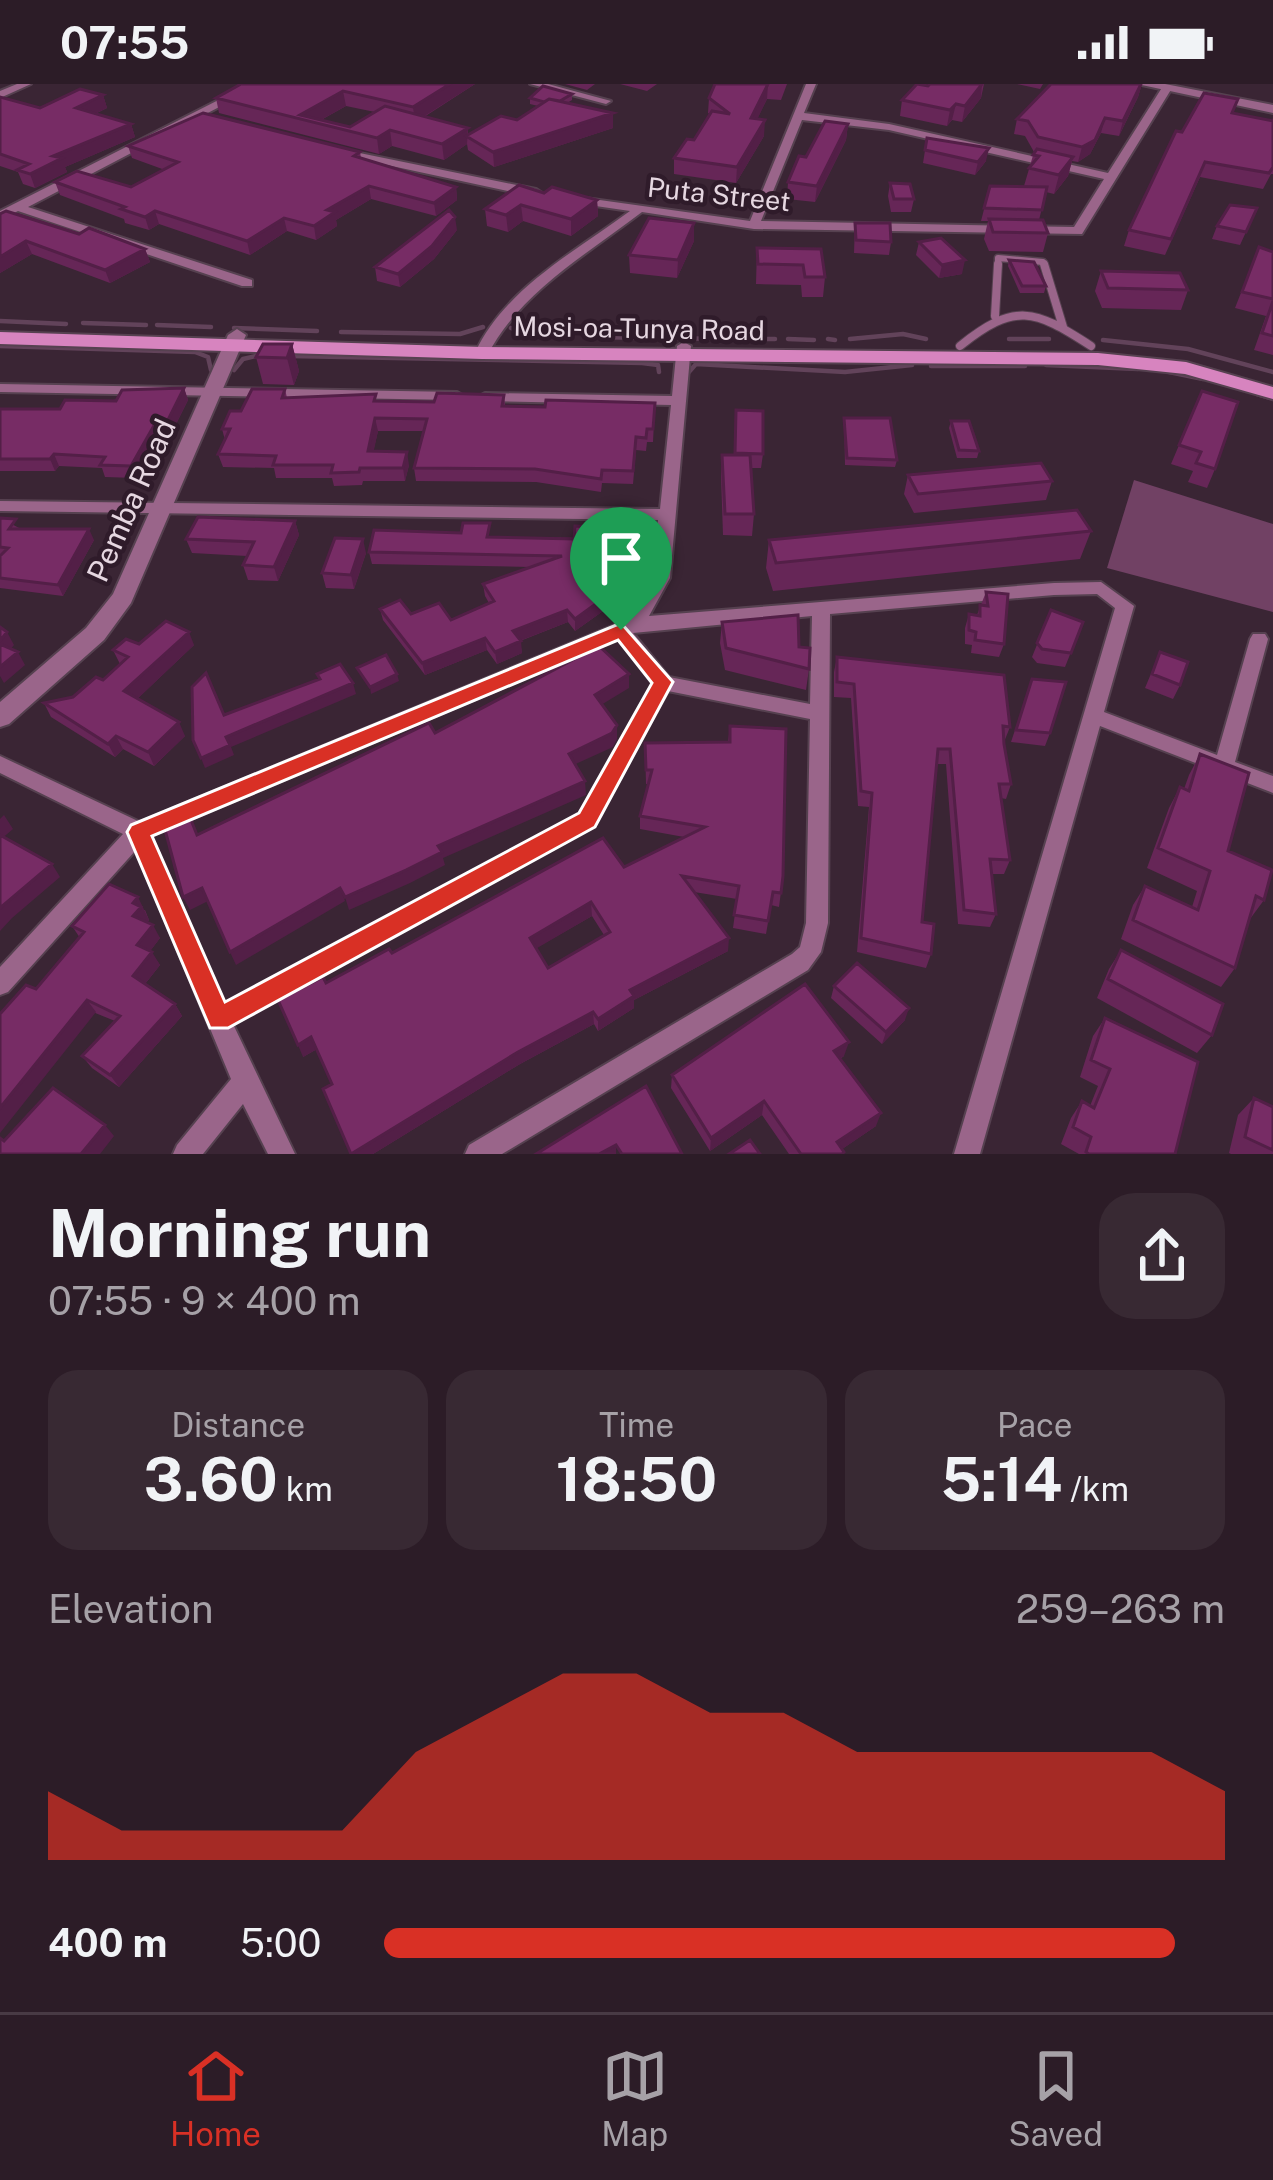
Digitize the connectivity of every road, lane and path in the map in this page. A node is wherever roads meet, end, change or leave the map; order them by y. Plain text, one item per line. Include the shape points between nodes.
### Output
1 (26, 84) edge
2 (258, 84) edge
3 (536, 84) edge
4 (811, 84) edge
5 (1144, 84) edge
6 (1167, 88) junction
7 (0, 95) edge
8 (606, 101) dead end
9 (1273, 109) edge
10 (196, 115) junction
11 (799, 116) junction
12 (218, 121) edge
13 (331, 150) edge
14 (1110, 177) junction
15 (17, 207) junction
16 (638, 210) junction
17 (0, 216) edge
18 (754, 225) junction
19 (247, 283) dead end
20 (995, 316) junction
21 (0, 327) edge
22 (1064, 327) junction
23 (0, 338) edge
24 (235, 340) junction
25 (960, 346) junction
26 (1091, 346) junction
27 (483, 348) junction
28 (684, 351) junction
29 (1273, 380) edge
30 (0, 388) edge
31 (211, 392) junction
32 (1273, 393) edge
33 (680, 400) junction
34 (0, 506) edge
35 (164, 508) junction
36 (669, 515) junction
37 (821, 609) junction
38 (629, 627) junction
39 (1259, 639) dead end
40 (663, 682) junction
41 (819, 713) junction
42 (1094, 716) junction
43 (0, 717) edge
44 (0, 764) edge
45 (1224, 766) junction
46 (1273, 784) edge
47 (139, 832) junction
48 (0, 984) edge
49 (219, 1019) junction
50 (245, 1082) junction
51 (186, 1154) edge
52 (282, 1154) edge
53 (478, 1154) edge
54 (967, 1154) edge

1 - 7 street
2 - 10 street
3 - 8 street
4 - 11 street
5 - 6 street
6 - 9 street
6 - 14 street, Puta Street
10 - 12 street
10 - 15 street
11 - 14 street via 909,130
11 - 18 street
13 - 16 street, Puta Street
14 - 18 street, Puta Street via 1085,229 1070,232
15 - 17 street
15 - 19 street
16 - 18 street, Puta Street
16 - 27 street via 524,300
20 - 22 lane via 1040,312
20 - 22 lane via 998,258 1043,262
20 - 25 lane
21 - 24 main road, Mosi-oa-Tunya Road
22 - 26 lane
23 - 24 main road, Mosi-oa-Tunya Road
24 - 27 main road, Mosi-oa-Tunya Road
24 - 31 street, Pemba Road
25 - 26 main road, Mosi-oa-Tunya Road
25 - 28 main road, Mosi-oa-Tunya Road
26 - 29 main road, Mosi-oa-Tunya Road via 1192,358
27 - 28 main road, Mosi-oa-Tunya Road
28 - 32 main road, Mosi-oa-Tunya Road via 1098,359 1186,368
28 - 33 street
30 - 31 street
31 - 33 street
31 - 35 street, Pemba Road
33 - 36 street
34 - 35 street
35 - 36 street
35 - 43 street, Pemba Road via 109,617
36 - 38 street via 661,578
37 - 38 street
37 - 41 street
37 - 42 street via 1101,588 1119,597 1126,616
38 - 40 street
38 - 47 street
39 - 45 street
40 - 41 street
40 - 49 street via 587,820
41 - 53 street via 810,952
42 - 45 street
42 - 54 street
44 - 47 street
45 - 46 street
47 - 48 street
47 - 49 street
49 - 50 street
50 - 51 street
50 - 52 street

